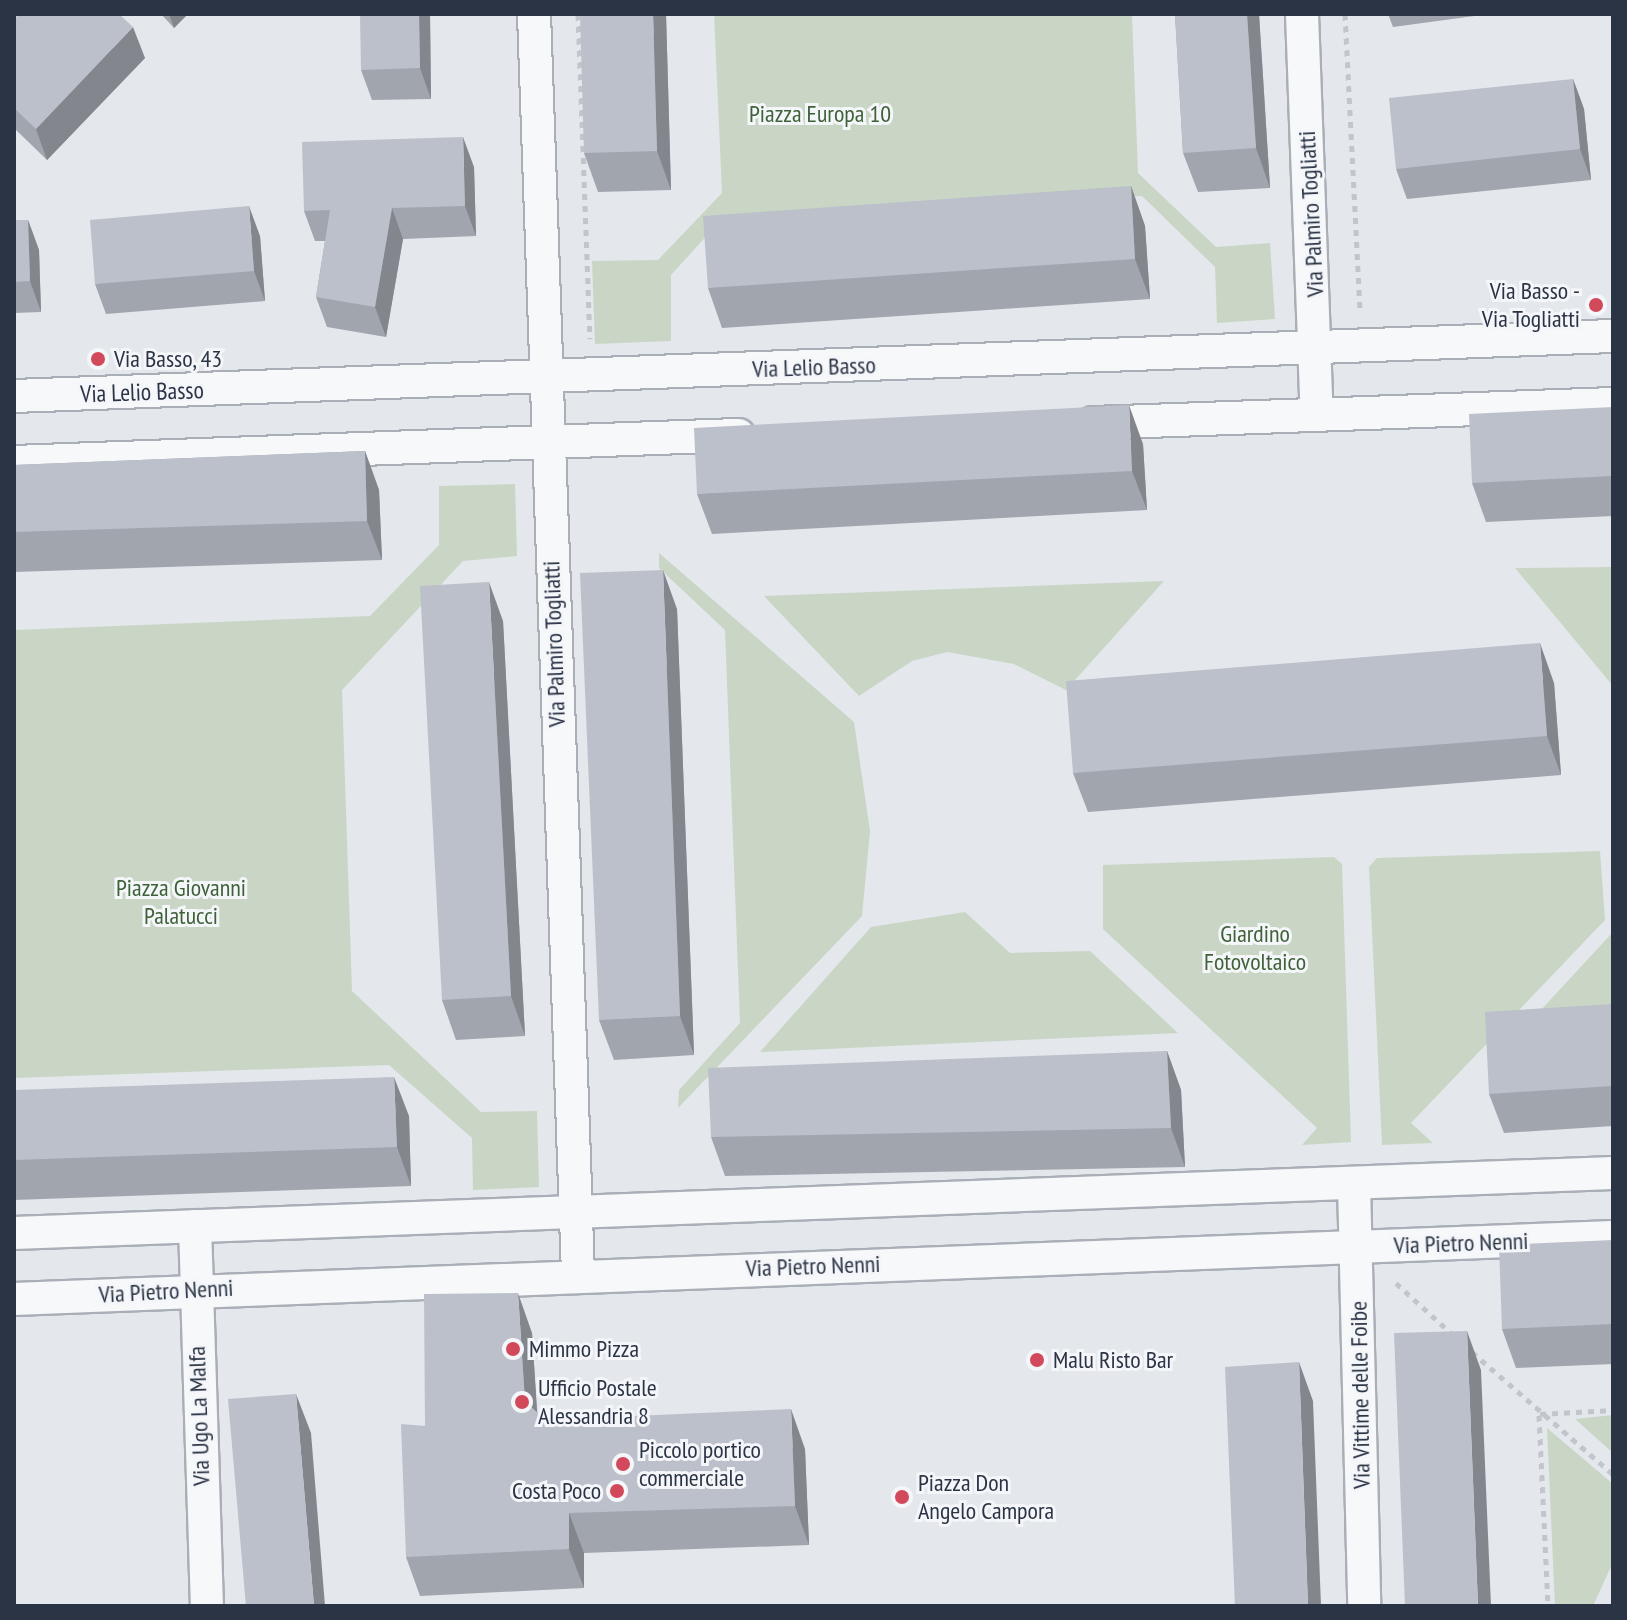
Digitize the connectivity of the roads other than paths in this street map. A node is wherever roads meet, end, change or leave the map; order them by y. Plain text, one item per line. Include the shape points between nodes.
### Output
1 (534, 14) edge
2 (1302, 14) edge
3 (1613, 336) edge
4 (1316, 346) junction
5 (545, 379) junction
6 (14, 396) edge
7 (1613, 404) edge
8 (1317, 415) junction
9 (1066, 424) edge
10 (767, 434) edge
11 (547, 442) junction
12 (14, 462) edge
13 (1613, 1173) edge
14 (1354, 1184) junction
15 (576, 1215) junction
16 (195, 1226) junction
17 (14, 1233) edge
18 (1613, 1237) edge
19 (1357, 1246) junction
20 (578, 1275) junction
21 (194, 1289) junction
22 (14, 1299) edge
23 (207, 1606) edge
24 (1364, 1606) edge

1 - 5 street, Via Palmiro Togliatti
2 - 4 street, Via Palmiro Togliatti
3 - 4 street, Via Lelio Basso
4 - 5 street, Via Lelio Basso
4 - 8 street, Via Palmiro Togliatti
5 - 6 street, Via Lelio Basso
5 - 11 street, Via Palmiro Togliatti
7 - 8 street
8 - 9 street
10 - 11 street
11 - 12 street
11 - 15 street, Via Palmiro Togliatti
13 - 14 street
14 - 15 street
14 - 19 street, Via Vittime delle Foibe
15 - 16 street
15 - 20 street, Via Palmiro Togliatti
16 - 17 street
16 - 21 street, Via Ugo La Malfa
18 - 19 street, Via Pietro Nenni
19 - 20 street, Via Pietro Nenni
19 - 24 street, Via Vittime delle Foibe
20 - 21 street, Via Pietro Nenni
21 - 22 street, Via Pietro Nenni
21 - 23 street, Via Ugo La Malfa

